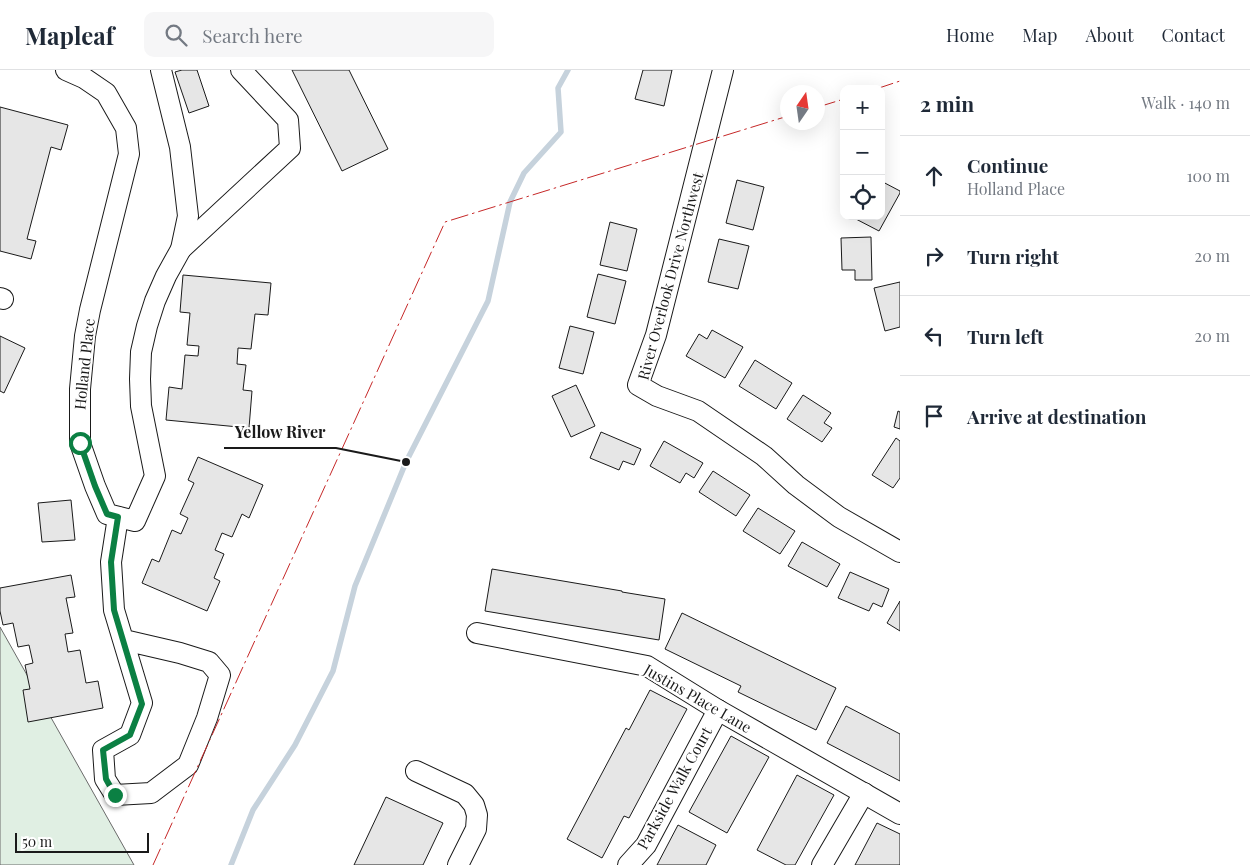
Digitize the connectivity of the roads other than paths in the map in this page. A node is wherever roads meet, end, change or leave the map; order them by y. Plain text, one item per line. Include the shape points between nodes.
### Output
1 (66, 70) edge
2 (161, 70) edge
3 (241, 70) edge
4 (723, 70) edge
5 (181, 249) junction
6 (118, 517) junction
7 (900, 552) edge
8 (477, 633) dead end
9 (124, 640) junction
10 (718, 710) junction
11 (416, 771) dead end
12 (864, 793) junction
13 (900, 814) edge
14 (458, 865) edge
15 (628, 865) edge
16 (822, 865) edge

1 - 6 street, Holland Place via 106,93 126,128 129,154 90,310 79,407 80,443 95,486 107,514
2 - 5 street via 180,147 188,216
3 - 5 street via 288,120 290,148
4 - 7 street, River Overlook Drive Northwest via 656,335 638,385 698,411 764,456 839,517
5 - 6 street via 155,301 146,326 142,352 141,406 155,476 135,521
6 - 9 street via 111,562 114,610
8 - 10 street, Justins Place Lane via 647,666
9 - 9 street via 142,704 130,735 103,750 106,779 115,795 151,793 188,765 220,674 209,662
10 - 12 street, Justins Place Lane
10 - 15 street, Parkside Walk Court via 646,845
11 - 14 street via 465,794 474,805 476,829
12 - 13 street, Justins Place Lane
12 - 16 street

